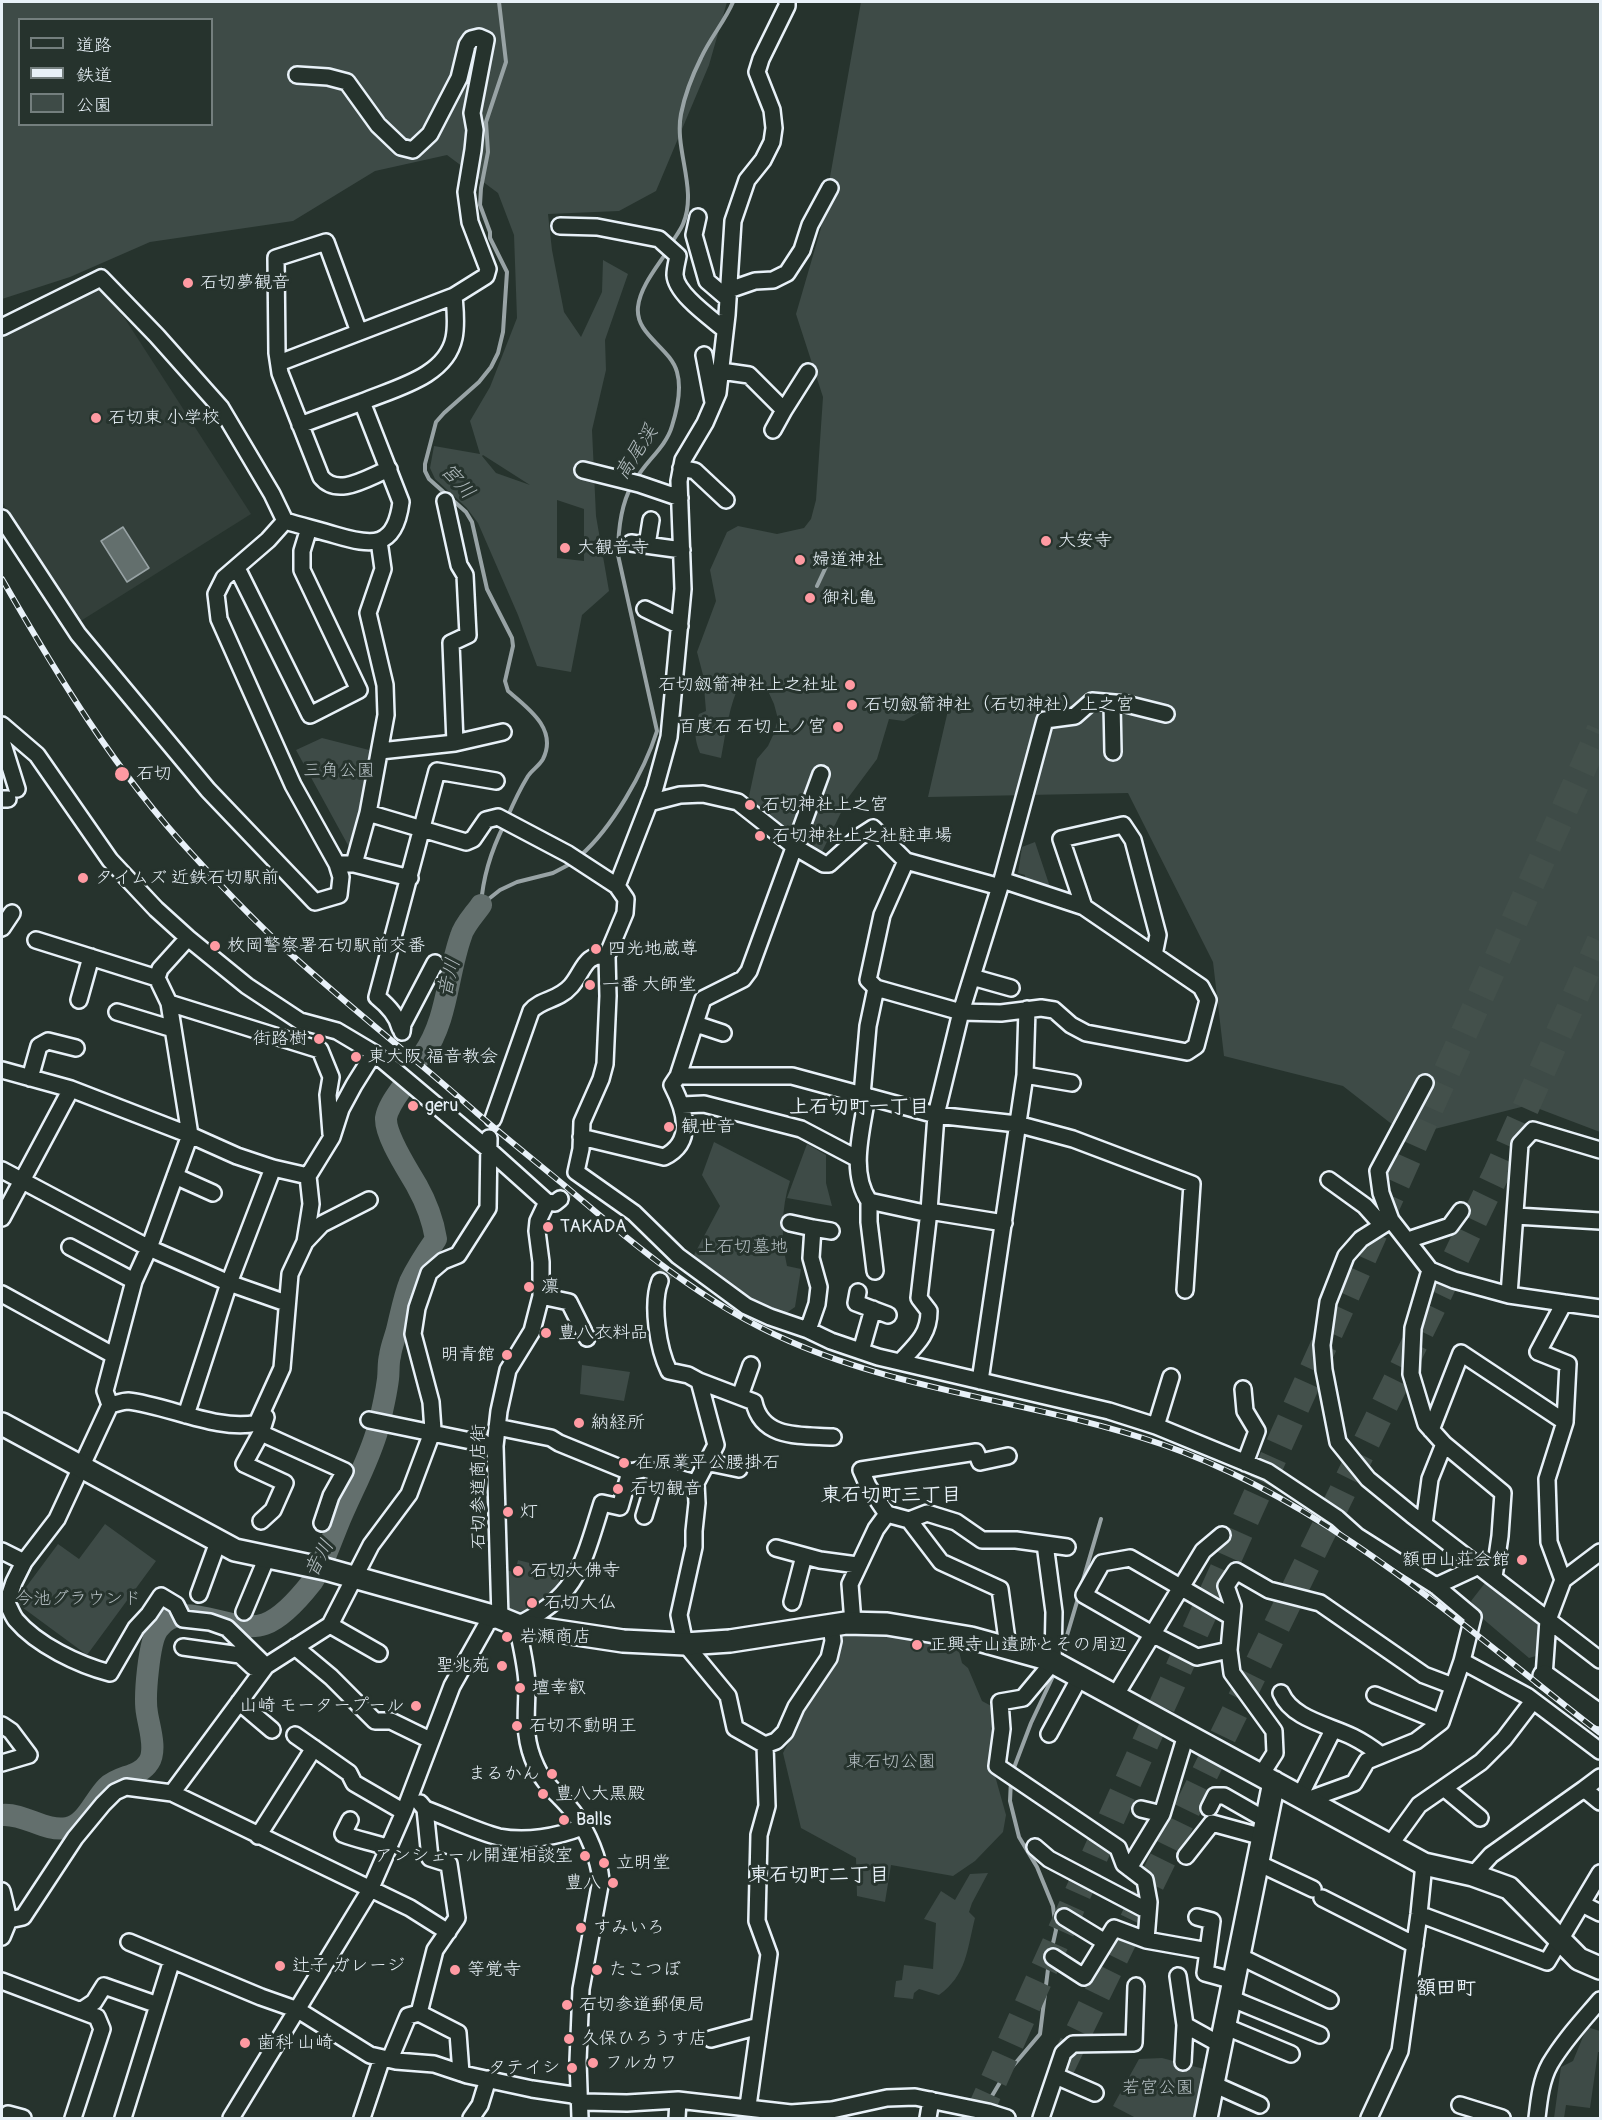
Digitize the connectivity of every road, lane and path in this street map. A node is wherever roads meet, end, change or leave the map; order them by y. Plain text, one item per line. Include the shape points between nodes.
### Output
1 (787, 2) edge
2 (297, 75) dead end
3 (830, 188) dead end
4 (698, 217) dead end
5 (560, 226) dead end
6 (729, 295) junction
7 (454, 296) junction
8 (2, 327) edge
9 (725, 330) junction
10 (359, 332) junction
11 (704, 355) dead end
12 (279, 363) junction
13 (721, 371) junction
14 (808, 372) dead end
15 (362, 402) junction
16 (713, 402) junction
17 (784, 410) junction
18 (300, 425) junction
19 (773, 430) dead end
20 (681, 468) junction
21 (389, 469) junction
22 (583, 470) dead end
23 (680, 498) junction
24 (726, 500) dead end
25 (445, 501) dead end
26 (2, 518) edge
27 (651, 520) dead end
28 (285, 521) junction
29 (309, 528) junction
30 (379, 541) junction
31 (631, 543) dead end
32 (646, 545) junction
33 (682, 550) junction
34 (237, 568) junction
35 (645, 609) dead end
36 (680, 626) junction
37 (1112, 702) junction
38 (1166, 714) dead end
39 (2, 725) edge
40 (503, 732) dead end
41 (6, 739) edge
42 (455, 743) junction
43 (380, 751) junction
44 (1113, 752) dead end
45 (821, 774) dead end
46 (496, 781) dead end
47 (9, 796) edge
48 (649, 803) junction
49 (368, 813) junction
50 (421, 829) junction
51 (795, 847) junction
52 (906, 861) junction
53 (337, 864) junction
54 (354, 864) junction
55 (410, 878) junction
56 (1001, 884) junction
57 (617, 886) junction
58 (1084, 907) junction
59 (12, 913) dead end
60 (2, 928) edge
61 (188, 938) junction
62 (36, 940) dead end
63 (1154, 955) junction
64 (608, 956) junction
65 (91, 957) junction
66 (435, 963) dead end
67 (972, 977) junction
68 (157, 978) junction
69 (876, 988) junction
70 (1011, 988) dead end
71 (79, 1000) dead end
72 (169, 1003) junction
73 (1027, 1009) junction
74 (117, 1012) dead end
75 (961, 1012) junction
76 (696, 1024) junction
77 (173, 1029) junction
78 (723, 1033) dead end
79 (76, 1048) dead end
80 (374, 1053) junction
81 (2, 1070) edge
82 (1025, 1075) junction
83 (678, 1076) junction
84 (30, 1078) junction
85 (1072, 1083) dead end
86 (1425, 1083) dead end
87 (70, 1089) junction
88 (864, 1096) junction
89 (682, 1105) junction
90 (936, 1115) junction
91 (493, 1119) dead end
92 (1017, 1124) junction
93 (190, 1135) junction
94 (332, 1137) junction
95 (581, 1137) junction
96 (489, 1144) junction
97 (1600, 1150) edge
98 (858, 1159) junction
99 (273, 1168) junction
100 (2, 1170) edge
101 (175, 1176) junction
102 (308, 1176) junction
103 (22, 1180) junction
104 (1329, 1180) dead end
105 (573, 1183) dead end
106 (213, 1193) dead end
107 (613, 1197) junction
108 (369, 1200) dead end
109 (869, 1201) junction
110 (1461, 1211) dead end
111 (929, 1212) junction
112 (1516, 1216) junction
113 (2, 1218) edge
114 (1600, 1221) edge
115 (790, 1223) dead end
116 (1004, 1223) junction
117 (1386, 1223) junction
118 (813, 1228) junction
119 (831, 1231) dead end
120 (1408, 1240) junction
121 (305, 1242) junction
122 (70, 1246) dead end
123 (149, 1248) junction
124 (1430, 1270) junction
125 (875, 1271) dead end
126 (135, 1281) junction
127 (660, 1281) tunnel mouth
128 (229, 1283) junction
129 (1185, 1290) dead end
130 (858, 1292) dead end
131 (2, 1294) edge
132 (1509, 1295) junction
133 (541, 1296) junction
134 (1564, 1303) junction
135 (286, 1304) junction
136 (1600, 1308) edge
137 (873, 1310) junction
138 (888, 1315) dead end
139 (808, 1330) junction
140 (587, 1338) dead end
141 (861, 1351) junction
142 (113, 1355) junction
143 (900, 1362) junction
144 (751, 1365) dead end
145 (1171, 1377) dead end
146 (699, 1381) junction
147 (980, 1381) junction
148 (1243, 1389) dead end
149 (740, 1396) junction
150 (110, 1405) junction
151 (186, 1414) junction
152 (261, 1415) junction
153 (377, 1422) dead end
154 (1565, 1422) junction
155 (2, 1424) edge
156 (1156, 1426) junction
157 (497, 1427) junction
158 (1431, 1430) junction
159 (261, 1433) junction
160 (433, 1433) junction
161 (833, 1437) dead end
162 (1444, 1444) junction
163 (495, 1446) junction
164 (1008, 1456) dead end
165 (705, 1462) junction
166 (1245, 1463) junction
167 (82, 1467) junction
168 (739, 1469) dead end
169 (630, 1472) junction
170 (657, 1473) junction
171 (696, 1484) junction
172 (887, 1514) junction
173 (644, 1516) dead end
174 (909, 1520) junction
175 (261, 1521) dead end
176 (322, 1523) dead end
177 (1424, 1524) junction
178 (1222, 1534) dead end
179 (218, 1542) junction
180 (1044, 1544) junction
181 (1067, 1547) dead end
182 (776, 1548) dead end
183 (2, 1551) edge
184 (1600, 1552) edge
185 (804, 1556) junction
186 (267, 1557) junction
187 (24, 1562) junction
188 (857, 1565) junction
189 (1479, 1566) junction
190 (354, 1577) junction
191 (1494, 1577) junction
192 (1563, 1580) junction
193 (1181, 1587) junction
194 (1436, 1587) junction
195 (199, 1594) dead end
196 (792, 1602) dead end
197 (244, 1612) dead end
198 (1232, 1617) junction
199 (1548, 1620) junction
200 (508, 1621) junction
201 (853, 1623) junction
202 (831, 1625) junction
203 (330, 1626) junction
204 (1152, 1634) junction
205 (685, 1644) junction
206 (183, 1647) dead end
207 (295, 1647) junction
208 (1008, 1647) junction
209 (1229, 1650) junction
210 (379, 1653) dead end
211 (1600, 1660) edge
212 (1462, 1661) junction
213 (1053, 1662) junction
214 (263, 1670) junction
215 (1544, 1676) joint
216 (1080, 1677) junction
217 (1453, 1686) junction
218 (1281, 1693) dead end
219 (1115, 1696) junction
220 (1533, 1701) junction
221 (239, 1702) junction
222 (1381, 1703) dead end
223 (1600, 1716) edge
224 (1441, 1722) junction
225 (2, 1725) edge
226 (272, 1730) dead end
227 (1333, 1730) junction
228 (1049, 1734) dead end
229 (1186, 1734) junction
230 (295, 1735) dead end
231 (430, 1740) junction
232 (765, 1745) junction
233 (314, 1748) junction
234 (1600, 1751) edge
235 (1381, 1755) junction
236 (2, 1763) edge
237 (1600, 1777) edge
238 (1267, 1779) junction
239 (1444, 1788) junction
240 (1584, 1789) junction
241 (411, 1791) junction
242 (172, 1793) junction
243 (1303, 1798) junction
244 (1600, 1802) edge
245 (1209, 1808) dead end
246 (425, 1809) junction
247 (1141, 1809) dead end
248 (404, 1812) junction
249 (1162, 1814) junction
250 (1480, 1818) dead end
251 (350, 1820) dead end
252 (582, 1827) junction
253 (1265, 1829) junction
254 (258, 1836) junction
255 (1390, 1845) junction
256 (1035, 1847) dead end
257 (389, 1848) junction
258 (1186, 1856) dead end
259 (1257, 1863) junction
260 (1424, 1864) junction
261 (1129, 1868) junction
262 (1600, 1873) edge
263 (1473, 1875) junction
264 (370, 1890) junction
265 (2, 1891) edge
266 (1582, 1904) junction
267 (1148, 1911) junction
268 (1600, 1913) edge
269 (1419, 1914) junction
270 (1064, 1917) dead end
271 (1197, 1917) dead end
272 (9, 1920) junction
273 (448, 1932) junction
274 (2, 1937) edge
275 (1560, 1939) junction
276 (1146, 1940) junction
277 (129, 1942) dead end
278 (1105, 1942) junction
279 (1415, 1945) junction
280 (1208, 1951) junction
281 (1239, 1956) junction
282 (1053, 1957) dead end
283 (172, 1960) junction
284 (1600, 1968) edge
285 (1178, 1976) dead end
286 (2, 1981) edge
287 (1136, 1986) dead end
288 (1232, 1990) junction
289 (1330, 2000) dead end
290 (1600, 2000) edge
291 (158, 2005) junction
292 (82, 2010) junction
293 (298, 2010) junction
294 (419, 2013) junction
295 (1185, 2025) junction
296 (759, 2026) junction
297 (1222, 2035) junction
298 (1320, 2035) dead end
299 (711, 2039) dead end
300 (1291, 2054) dead end
301 (386, 2059) junction
302 (1183, 2062) dead end
303 (461, 2073) junction
304 (1056, 2076) junction
305 (488, 2079) junction
306 (1213, 2084) junction
307 (1095, 2093) dead end
308 (580, 2098) junction
309 (678, 2100) junction
310 (931, 2100) junction
311 (1260, 2104) dead end
312 (1460, 2105) dead end
313 (748, 2106) junction
314 (764, 2114) edge
315 (832, 2114) edge
316 (791, 2116) edge
317 (73, 2118) edge
318 (123, 2118) edge
319 (231, 2118) edge
320 (362, 2118) edge
321 (471, 2118) edge
322 (580, 2118) edge
323 (677, 2118) edge
324 (928, 2118) edge
325 (1007, 2118) edge
326 (1041, 2118) edge
327 (1206, 2118) edge
328 (1369, 2118) edge
329 (1502, 2118) edge
330 (1537, 2118) edge

1 - 6 street via 758,72 772,110 774,128 772,142 747,180 735,213
2 - 7 street via 347,82 378,125 400,147 413,150 430,134 459,78 466,45 479,37 486,40 472,113 475,130 466,192 470,222 488,269 486,276
3 - 6 street via 802,250 787,273 773,280 755,281
4 - 6 street via 694,235 707,281
5 - 9 street via 597,227 659,239 678,256 675,277 680,288
6 - 9 street
7 - 10 street
7 - 15 street via 455,336 444,360 423,376
8 - 28 street via 101,278 221,408
9 - 13 street
10 - 12 street
10 - 12 street via 326,242 276,258
11 - 16 street
12 - 18 street
13 - 16 street
13 - 17 street via 749,375
14 - 17 street
15 - 18 street
15 - 21 street
16 - 20 street
17 - 19 street
18 - 21 street via 326,483 340,487
20 - 23 street
20 - 24 street via 695,471
21 - 30 street via 401,502 399,519
22 - 23 street
23 - 33 street
25 - 42 street via 459,565 465,575 468,634 451,643
26 - 53 street via 78,634 208,790 315,902 339,895 341,878
27 - 32 street
28 - 29 street
28 - 34 street
29 - 30 street via 363,543
29 - 34 street via 302,551 302,570 359,690 310,715
30 - 43 street via 383,569 368,613 385,685 386,715
31 - 32 street
32 - 33 street
33 - 36 street
34 - 53 street via 224,578 216,594 219,620 293,785
35 - 36 street
36 - 48 street via 669,737
37 - 38 street
37 - 44 street
37 - 56 street via 1092,701 1075,716 1045,720
39 - 41 street
40 - 42 street
41 - 47 street
41 - 61 street via 37,755 110,860
42 - 43 street
43 - 49 street
45 - 51 street
46 - 50 street via 437,771
48 - 51 street via 680,795 730,799 744,805
48 - 57 street
49 - 50 street
49 - 54 street
50 - 55 street
50 - 57 street via 466,842 473,839 486,820 498,817 568,854
51 - 52 street via 829,864 873,828
51 - 76 street via 749,971 743,979 703,999
52 - 56 street
52 - 69 street via 882,915 868,980
53 - 54 street
54 - 55 street
55 - 66 street via 377,997 396,1017 401,1030
56 - 58 street
56 - 67 street
57 - 64 street via 626,899 625,913
58 - 63 street
58 - 63 street via 1061,839 1123,825 1133,840 1158,935
59 - 60 street
61 - 68 street via 160,969
61 - 80 street via 247,986 300,1021 337,1031
62 - 65 street
63 - 73 street via 1201,987 1208,1000 1196,1046 1187,1052 1086,1033 1054,1010
64 - 91 street via 590,958 570,988 531,1011
64 - 95 street via 605,1064 582,1122
65 - 68 street
65 - 71 street
67 - 70 street
67 - 75 street
68 - 72 street
69 - 75 street
69 - 88 street via 868,1026
72 - 77 street
72 - 94 street via 320,1050 332,1077 328,1095
73 - 75 street
73 - 82 street
74 - 77 street
75 - 90 street
76 - 78 street
76 - 83 street
77 - 93 street
79 - 84 street via 48,1041 39,1046
80 - 94 street via 350,1093
80 - 96 street
81 - 84 street
82 - 85 street
82 - 92 street
83 - 88 street via 792,1076
83 - 89 street via 672,1085
84 - 87 street
86 - 117 street via 1378,1171
87 - 93 street
87 - 103 street
88 - 90 street
88 - 98 street
89 - 95 street via 682,1136 675,1152 664,1157
89 - 98 street via 704,1104 801,1129
90 - 92 street
90 - 111 street
92 - 116 street
92 - 129 street via 1073,1139 1192,1184
93 - 99 street
93 - 101 street
94 - 102 street
95 - 107 street via 576,1172
96 - 133 street, 石切参道商店街 via 554,1201 538,1221
96 - 160 street via 488,1208 458,1255 429,1273 417,1308 413,1334 431,1402
97 - 112 street via 1533,1130 1520,1144
98 - 109 street via 862,1191
99 - 102 street
99 - 128 street
100 - 103 street
101 - 106 street
101 - 123 street
102 - 121 street via 311,1204
103 - 113 street
103 - 123 street
104 - 117 street
105 - 107 street via 595,1195
107 - 139 street via 634,1213 675,1260 746,1306
108 - 121 street via 322,1224
109 - 111 street
109 - 125 street
110 - 120 street via 1450,1226
111 - 116 street
111 - 143 street via 919,1299 929,1311 929,1325
112 - 114 street
112 - 132 street
115 - 118 street
116 - 147 street
117 - 120 street
117 - 177 street via 1360,1239 1346,1256 1328,1302 1322,1345 1324,1370 1338,1442 1368,1479
118 - 119 street
118 - 139 street via 811,1258 819,1287
120 - 124 street
121 - 135 street via 290,1274
122 - 126 street
123 - 126 street
123 - 128 street
124 - 132 street
124 - 158 street via 1413,1328 1411,1374
126 - 142 street
127 - 146 street via 656,1317 662,1358 669,1371
128 - 135 street
128 - 151 street
130 - 137 street via 856,1303
131 - 142 street
132 - 134 street
133 - 140 street via 569,1302
133 - 157 street, 石切参道商店街 via 532,1331 502,1387
134 - 136 street
134 - 154 street via 1538,1352 1568,1364
135 - 152 street via 282,1368
137 - 138 street
137 - 141 street
139 - 141 street
141 - 143 street
142 - 150 street via 105,1391
143 - 147 street
144 - 149 street
145 - 156 street
146 - 149 street
146 - 165 street via 716,1445
147 - 156 street
148 - 166 street via 1245,1411 1257,1431
149 - 161 street via 754,1402 757,1414 769,1428 789,1434
150 - 151 street via 126,1401
150 - 167 street
151 - 152 street via 247,1425 257,1423
152 - 159 street via 266,1418
153 - 160 street
154 - 158 street via 1461,1353
154 - 192 street via 1547,1479 1550,1542
155 - 167 street
156 - 166 street
157 - 163 street, 石切参道商店街
157 - 169 street via 551,1438
158 - 162 street
159 - 175 street via 244,1464 285,1483 273,1510
159 - 176 street via 345,1471
160 - 163 street
160 - 190 street via 405,1502 382,1527
162 - 177 street via 1430,1479
162 - 191 street via 1503,1493
163 - 200 street, 石切参道商店街
164 - 172 street via 980,1462 976,1452 861,1470
165 - 168 street
165 - 171 street
166 - 194 street via 1268,1472
167 - 179 street
167 - 187 street via 57,1519
169 - 170 street via 644,1469
169 - 200 street via 620,1507 602,1503 585,1556 567,1590 532,1618
170 - 171 street
170 - 173 street
171 - 205 street via 694,1547 679,1615
172 - 174 street
172 - 188 street
174 - 180 street via 927,1513 956,1522 982,1540
174 - 208 street via 941,1563 1000,1589
177 - 189 street
178 - 193 street via 1203,1551
179 - 186 street
179 - 195 street
180 - 181 street
180 - 213 street via 1054,1612
182 - 185 street
183 - 187 street
184 - 192 street
185 - 188 street
185 - 196 street
186 - 190 street
186 - 197 street
187 - 214 street via 7,1603 15,1619 45,1646 94,1669 110,1673 136,1628 161,1596 179,1612 227,1628
188 - 201 street via 850,1584
189 - 191 street
189 - 194 street
190 - 200 street
190 - 203 street
191 - 199 street
192 - 199 street
193 - 198 street
193 - 204 street
193 - 204 street via 1130,1558 1102,1563 1084,1595
194 - 212 street via 1473,1617
198 - 209 street
198 - 217 street via 1233,1606 1226,1586 1236,1571 1269,1590 1320,1604 1424,1675
199 - 211 street
199 - 215 street
200 - 205 street via 623,1641
200 - 231 street via 488,1622 452,1686
200 - 252 street, 石切参道商店街 via 525,1670 526,1730 535,1765
201 - 202 street
201 - 208 street via 887,1624
202 - 205 street
202 - 232 street via 829,1658 796,1707 786,1732
203 - 207 street
203 - 210 street
204 - 209 street via 1197,1657
204 - 219 street
205 - 232 street via 728,1696 735,1728
206 - 214 street via 240,1655
207 - 214 street
207 - 231 street via 375,1721 391,1721
208 - 213 street
209 - 238 street via 1232,1673 1274,1731 1275,1753
212 - 217 street
212 - 220 street
213 - 216 street
213 - 261 street via 1023,1698 1000,1702 1002,1729 997,1766 1118,1848
214 - 221 street
215 - 223 street
216 - 219 street
216 - 228 street
217 - 224 street
218 - 227 street via 1285,1703
219 - 229 street
220 - 234 street
220 - 239 street via 1481,1762
221 - 226 street
221 - 242 street
222 - 224 street
224 - 235 street via 1416,1741
225 - 236 street via 29,1755
227 - 235 street via 1365,1743
227 - 243 street
229 - 238 street
229 - 249 street
230 - 233 street
231 - 241 street
232 - 296 street via 767,1806 759,1836 757,1922 769,1954
233 - 248 street via 349,1773 354,1783
233 - 254 street
235 - 243 street via 1367,1761 1354,1783
237 - 240 street
238 - 243 street
238 - 253 street
239 - 250 street
239 - 255 street via 1419,1805
240 - 244 street
240 - 263 street via 1491,1855
241 - 246 street
241 - 248 street
242 - 254 street
242 - 272 street via 126,1787 115,1792 75,1838 23,1917
243 - 255 street
245 - 253 street via 1215,1796 1224,1796
246 - 252 street via 500,1837 536,1839
246 - 273 street via 430,1858 449,1864 458,1918
247 - 249 street
248 - 257 street
249 - 261 street
251 - 257 street via 343,1834
252 - 308 street, 石切参道商店街 via 600,1867 601,1880 581,1989
253 - 258 street via 1212,1823
253 - 259 street
254 - 264 street
255 - 260 street
256 - 267 street via 1049,1859
257 - 264 street
259 - 279 street
259 - 281 street
260 - 263 street
260 - 269 street
261 - 267 street via 1145,1880
262 - 266 street
263 - 275 street via 1509,1888
264 - 273 street via 410,1908
264 - 293 street
265 - 272 street
266 - 268 street
266 - 275 street
267 - 276 street
269 - 275 street via 1541,1961 1547,1962
269 - 279 street
270 - 278 street
271 - 280 street via 1212,1921
272 - 274 street
273 - 294 street via 435,1950
275 - 284 street via 1579,1959
276 - 278 street via 1114,1928
276 - 280 street
277 - 283 street
278 - 282 street via 1084,1977
279 - 328 street via 1400,2051
280 - 288 street via 1205,1973
281 - 288 street
281 - 289 street
283 - 291 street
283 - 293 street
285 - 295 street
286 - 292 street
287 - 304 street via 1134,2043 1073,2044 1063,2053
288 - 297 street
288 - 298 street
290 - 330 street via 1550,2065 1541,2089
291 - 292 street via 104,1986 94,2002
291 - 318 street
292 - 317 street via 97,2017 102,2029
293 - 301 street via 370,2055
293 - 319 street
294 - 301 street via 408,2016
294 - 303 street via 458,2033
295 - 297 street
295 - 302 street
296 - 299 street
296 - 313 street
297 - 300 street
297 - 306 street
301 - 303 street via 434,2064
301 - 320 street
303 - 305 street
304 - 307 street
304 - 326 street
305 - 308 street
305 - 321 street via 480,2105
306 - 311 street
306 - 327 street
308 - 309 street via 583,2102
308 - 322 street, 石切参道商店街
309 - 313 street
309 - 323 street
310 - 315 street via 887,2098
310 - 324 street
310 - 325 street
312 - 329 street
313 - 314 street
314 - 316 street
315 - 316 street

